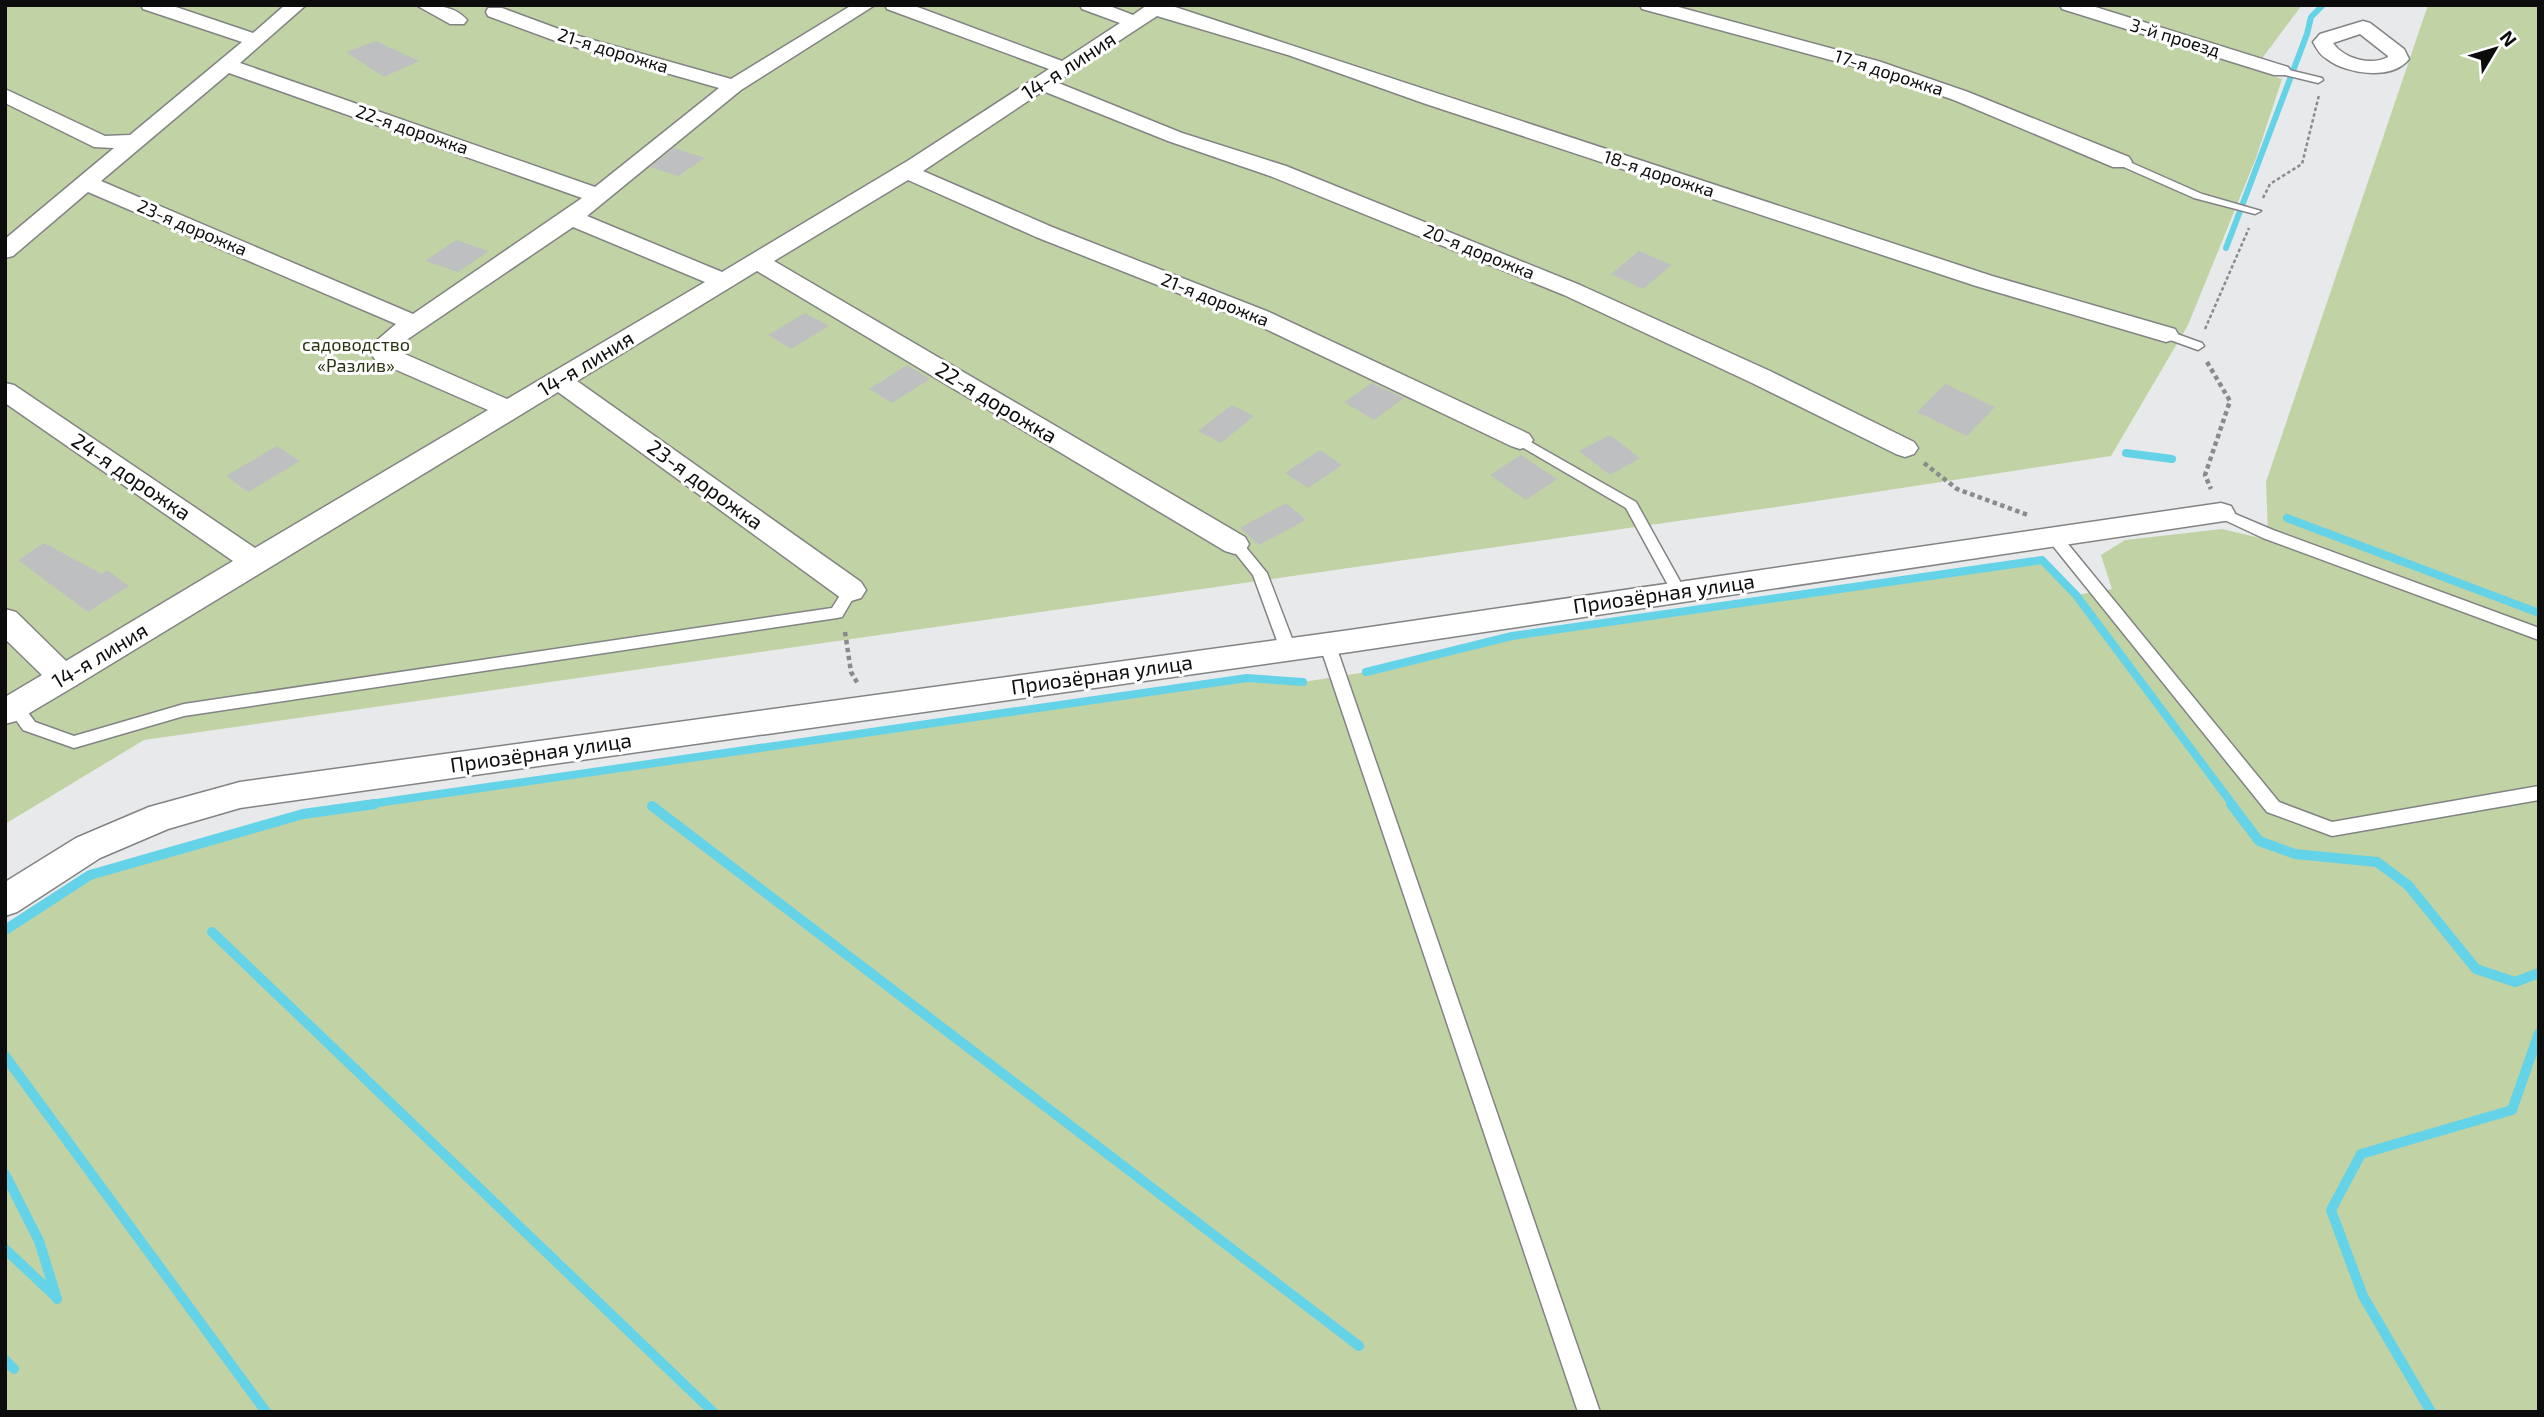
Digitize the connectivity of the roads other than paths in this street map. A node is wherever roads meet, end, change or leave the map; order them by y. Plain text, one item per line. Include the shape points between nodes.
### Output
1 (150, 5) edge
2 (297, 5) edge
3 (425, 5) edge
4 (866, 5) edge
5 (894, 5) edge
6 (1089, 5) edge
7 (1649, 5) edge
8 (2069, 5) edge
9 (2372, 5) edge
10 (495, 12) dead end
11 (1150, 12) edge
12 (457, 20) dead end
13 (2363, 27) dead end
14 (256, 40) junction
15 (226, 65) junction
16 (1066, 69) junction
17 (2281, 71) joint
18 (2318, 80) road end
19 (1042, 84) junction
20 (734, 86) junction
21 (5, 95) edge
22 (136, 141) junction
23 (2121, 162) joint
24 (906, 171) junction
25 (86, 183) junction
26 (598, 196) junction
27 (2251, 209) road end
28 (570, 218) junction
29 (5, 251) edge
30 (757, 261) junction
31 (724, 281) junction
32 (414, 323) junction
33 (2166, 334) joint
34 (2198, 346) road end
35 (559, 380) junction
36 (5, 391) edge
37 (510, 410) junction
38 (1520, 440) joint
39 (1905, 448) road end
40 (2221, 513) joint
41 (2054, 537) junction
42 (1235, 544) joint
43 (256, 563) junction
44 (1679, 592) junction
45 (844, 601) joint
46 (5, 620) edge
47 (2539, 634) edge
48 (1327, 643) junction
49 (1288, 649) junction
50 (64, 678) junction
51 (10, 710) edge
52 (2539, 793) edge
53 (5, 901) edge
54 (1590, 1412) edge

1 - 14 street
2 - 14 street
3 - 12 street
4 - 20 street
5 - 16 street
6 - 11 street, 18-я дорожка
7 - 23 street, 17-я дорожка via 1871,65 1961,96
8 - 17 street, 3-й проезд
9 - 13 street
10 - 20 street, 21-я дорожка via 568,39
11 - 16 street, 14-я линия
11 - 33 street, 18-я дорожка via 1294,51 1984,281
14 - 15 street
15 - 22 street
15 - 26 street, 22-я дорожка
16 - 19 street, 14-я линия
17 - 18 lane
19 - 24 street, 14-я линия
19 - 39 street, 20-я дорожка via 1175,137 1278,171 1572,290
20 - 26 street
21 - 22 street via 102,142
22 - 25 street
23 - 27 lane via 2198,196
24 - 30 street, 14-я линия
24 - 38 street, 21-я дорожка via 1044,232 1260,317
25 - 29 street
25 - 32 street, 23-я дорожка
26 - 28 street
28 - 31 street
28 - 32 street
30 - 31 street, 14-я линия
30 - 42 street, 22-я дорожка
31 - 35 street, 14-я линия
32 - 37 street via 387,342 385,355
33 - 34 lane
35 - 37 street, 14-я линия
35 - 45 street, 23-я дорожка
36 - 43 street, 24-я дорожка
37 - 43 street, 14-я линия
38 - 44 lane via 1631,505
40 - 41 street, Приозёрная улица
40 - 47 lane
41 - 44 street, Приозёрная улица
41 - 52 lane via 2273,807 2332,830
42 - 49 lane via 1260,573
43 - 50 street, 14-я линия
44 - 48 street, Приозёрная улица
45 - 51 lane via 184,710 74,742 29,726
46 - 50 street
48 - 49 street, Приозёрная улица
48 - 54 lane
49 - 53 street, Приозёрная улица via 240,795 161,817 88,848
50 - 51 street, 14-я линия

